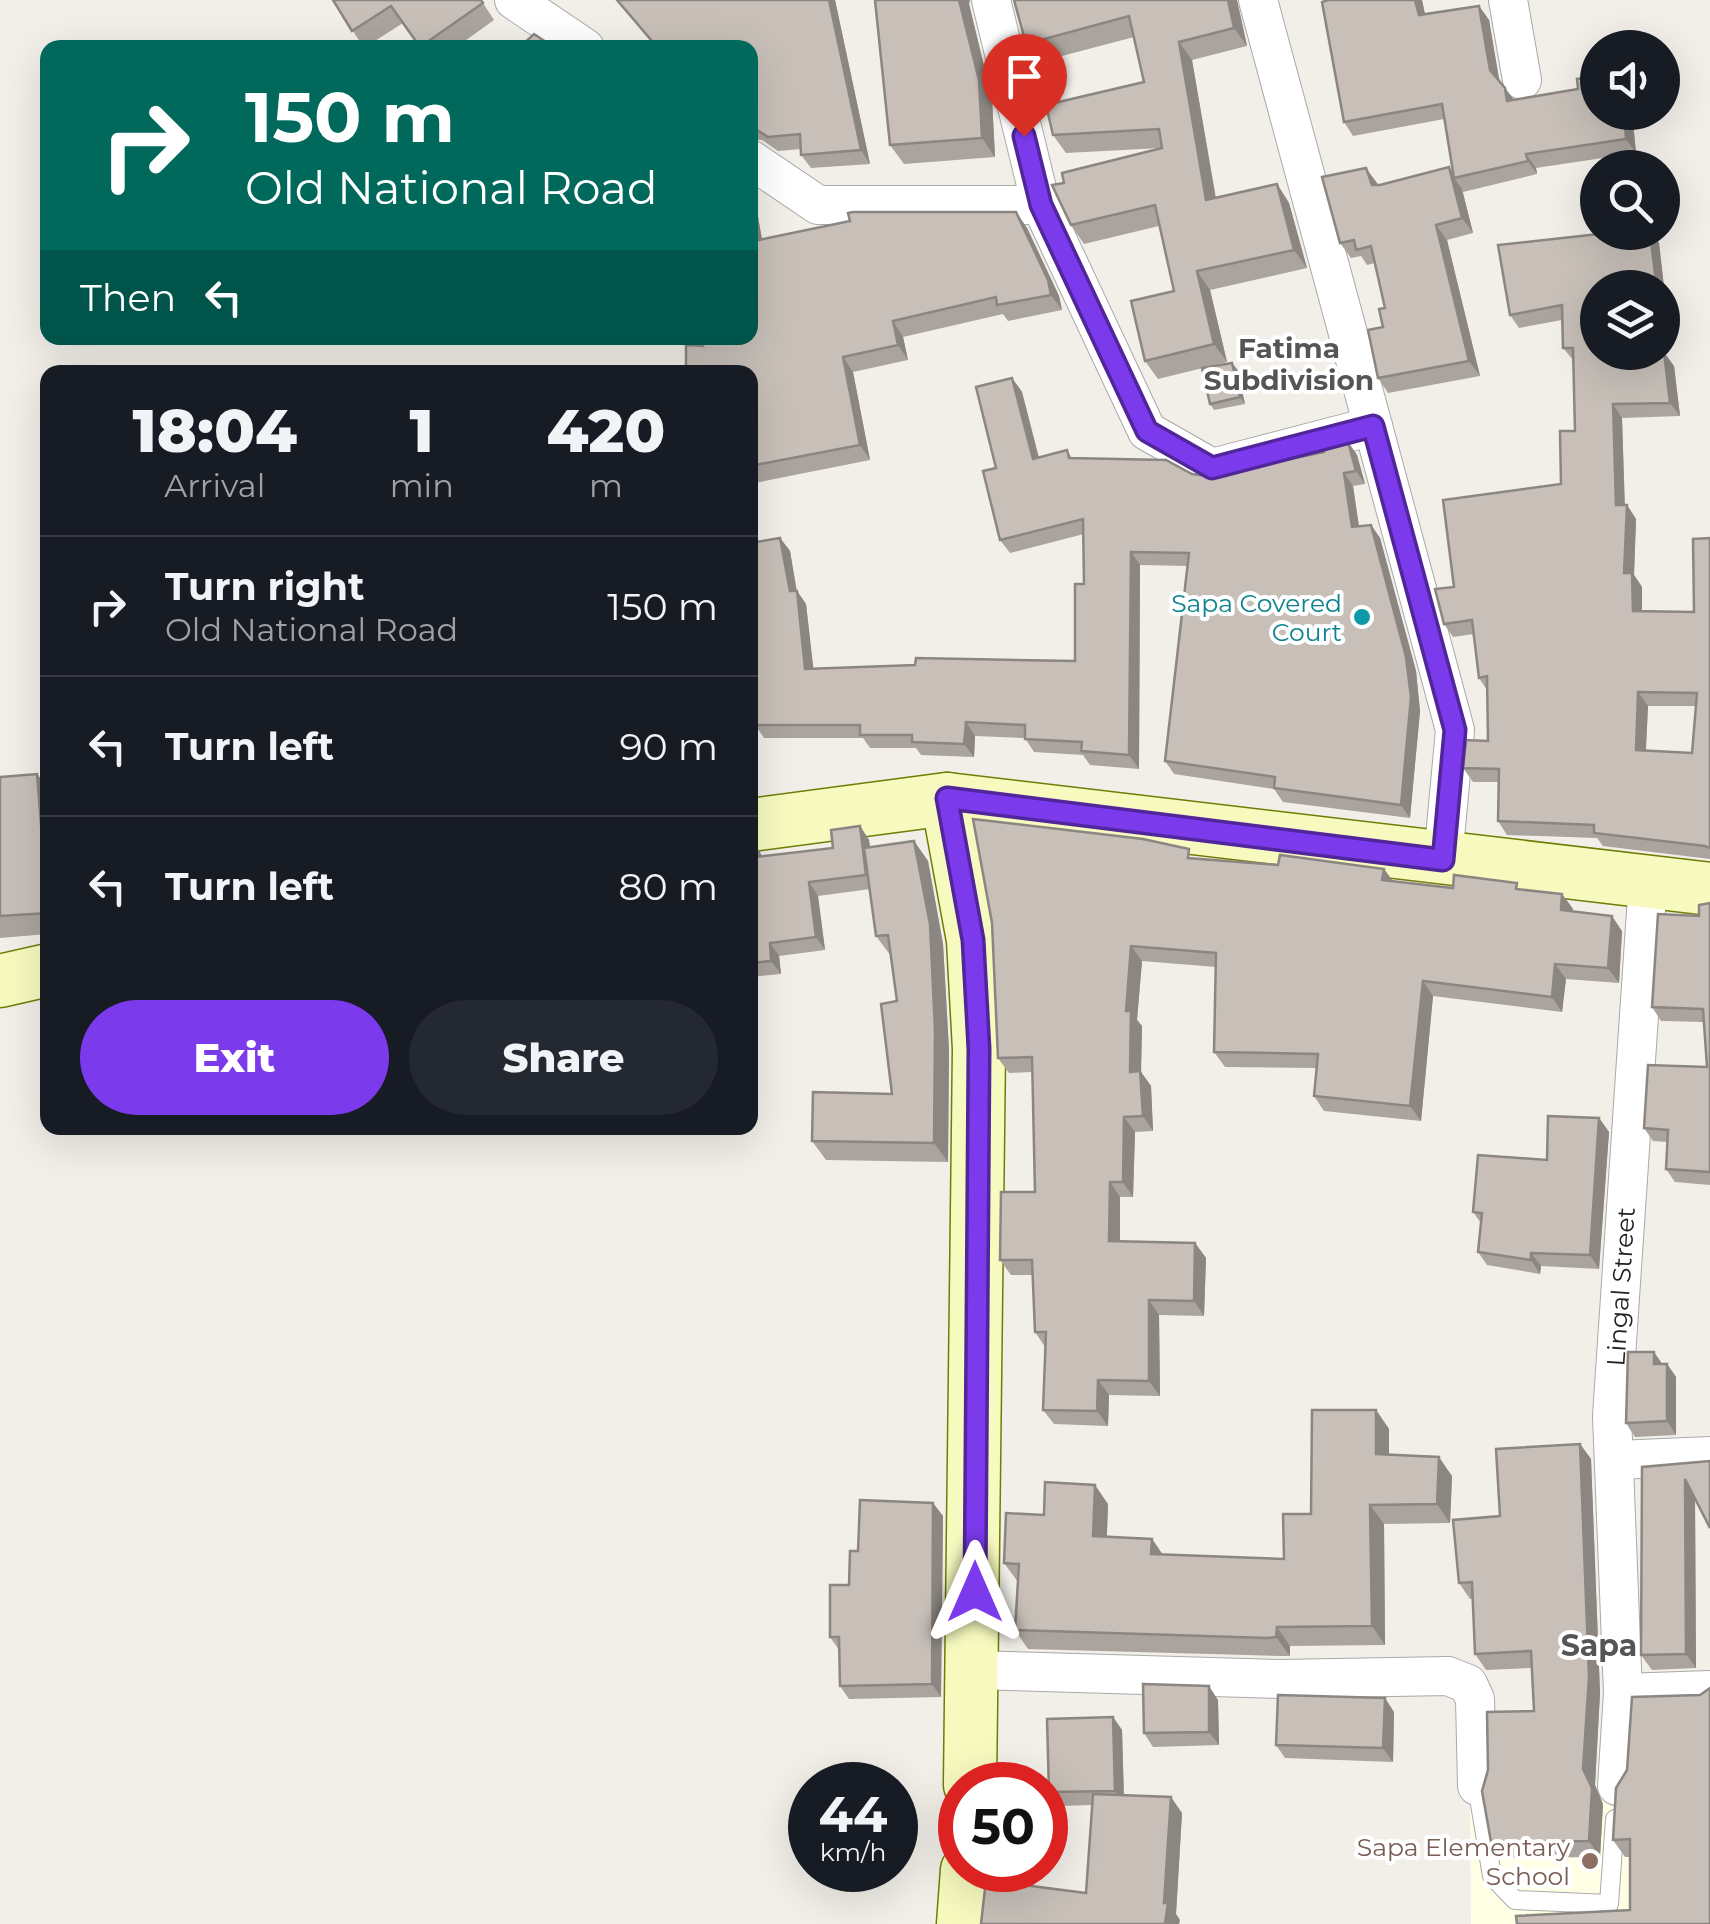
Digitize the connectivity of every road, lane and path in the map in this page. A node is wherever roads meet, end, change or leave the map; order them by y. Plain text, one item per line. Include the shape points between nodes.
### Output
1 (514, 0) edge
2 (991, 0) edge
3 (1258, 0) edge
4 (1508, 0) edge
5 (573, 40) edge
6 (1522, 80) dead end
7 (758, 164) edge
8 (1041, 205) junction
9 (1373, 426) junction
10 (947, 798) junction
11 (758, 824) edge
12 (1443, 860) junction
13 (1648, 882) junction
14 (1710, 889) edge
15 (40, 972) edge
16 (0, 982) edge
17 (1710, 1456) edge
18 (1617, 1460) junction
19 (974, 1670) junction
20 (1710, 1690) edge
21 (1624, 1693) junction
22 (971, 1762) edge
23 (1477, 1786) joint
24 (1617, 1786) joint
25 (964, 1892) edge
26 (962, 1924) edge

1 - 5 street
2 - 8 street
3 - 9 street
4 - 6 street
7 - 8 street via 818,205
8 - 9 street via 1147,431 1212,468
9 - 12 street via 1455,730
10 - 11 main road
10 - 12 main road
10 - 19 main road via 973,940 979,1049
12 - 13 main road
13 - 14 main road
13 - 18 street, Lingal Street via 1612,1416
15 - 16 main road
17 - 18 street
18 - 21 street, Lingal Street
19 - 22 main road
19 - 23 street via 1280,1679 1448,1676 1468,1684 1475,1699
20 - 21 street
21 - 24 street, Lingal Street
23 - 24 lane via 1492,1876 1515,1900 1610,1904
25 - 26 main road

